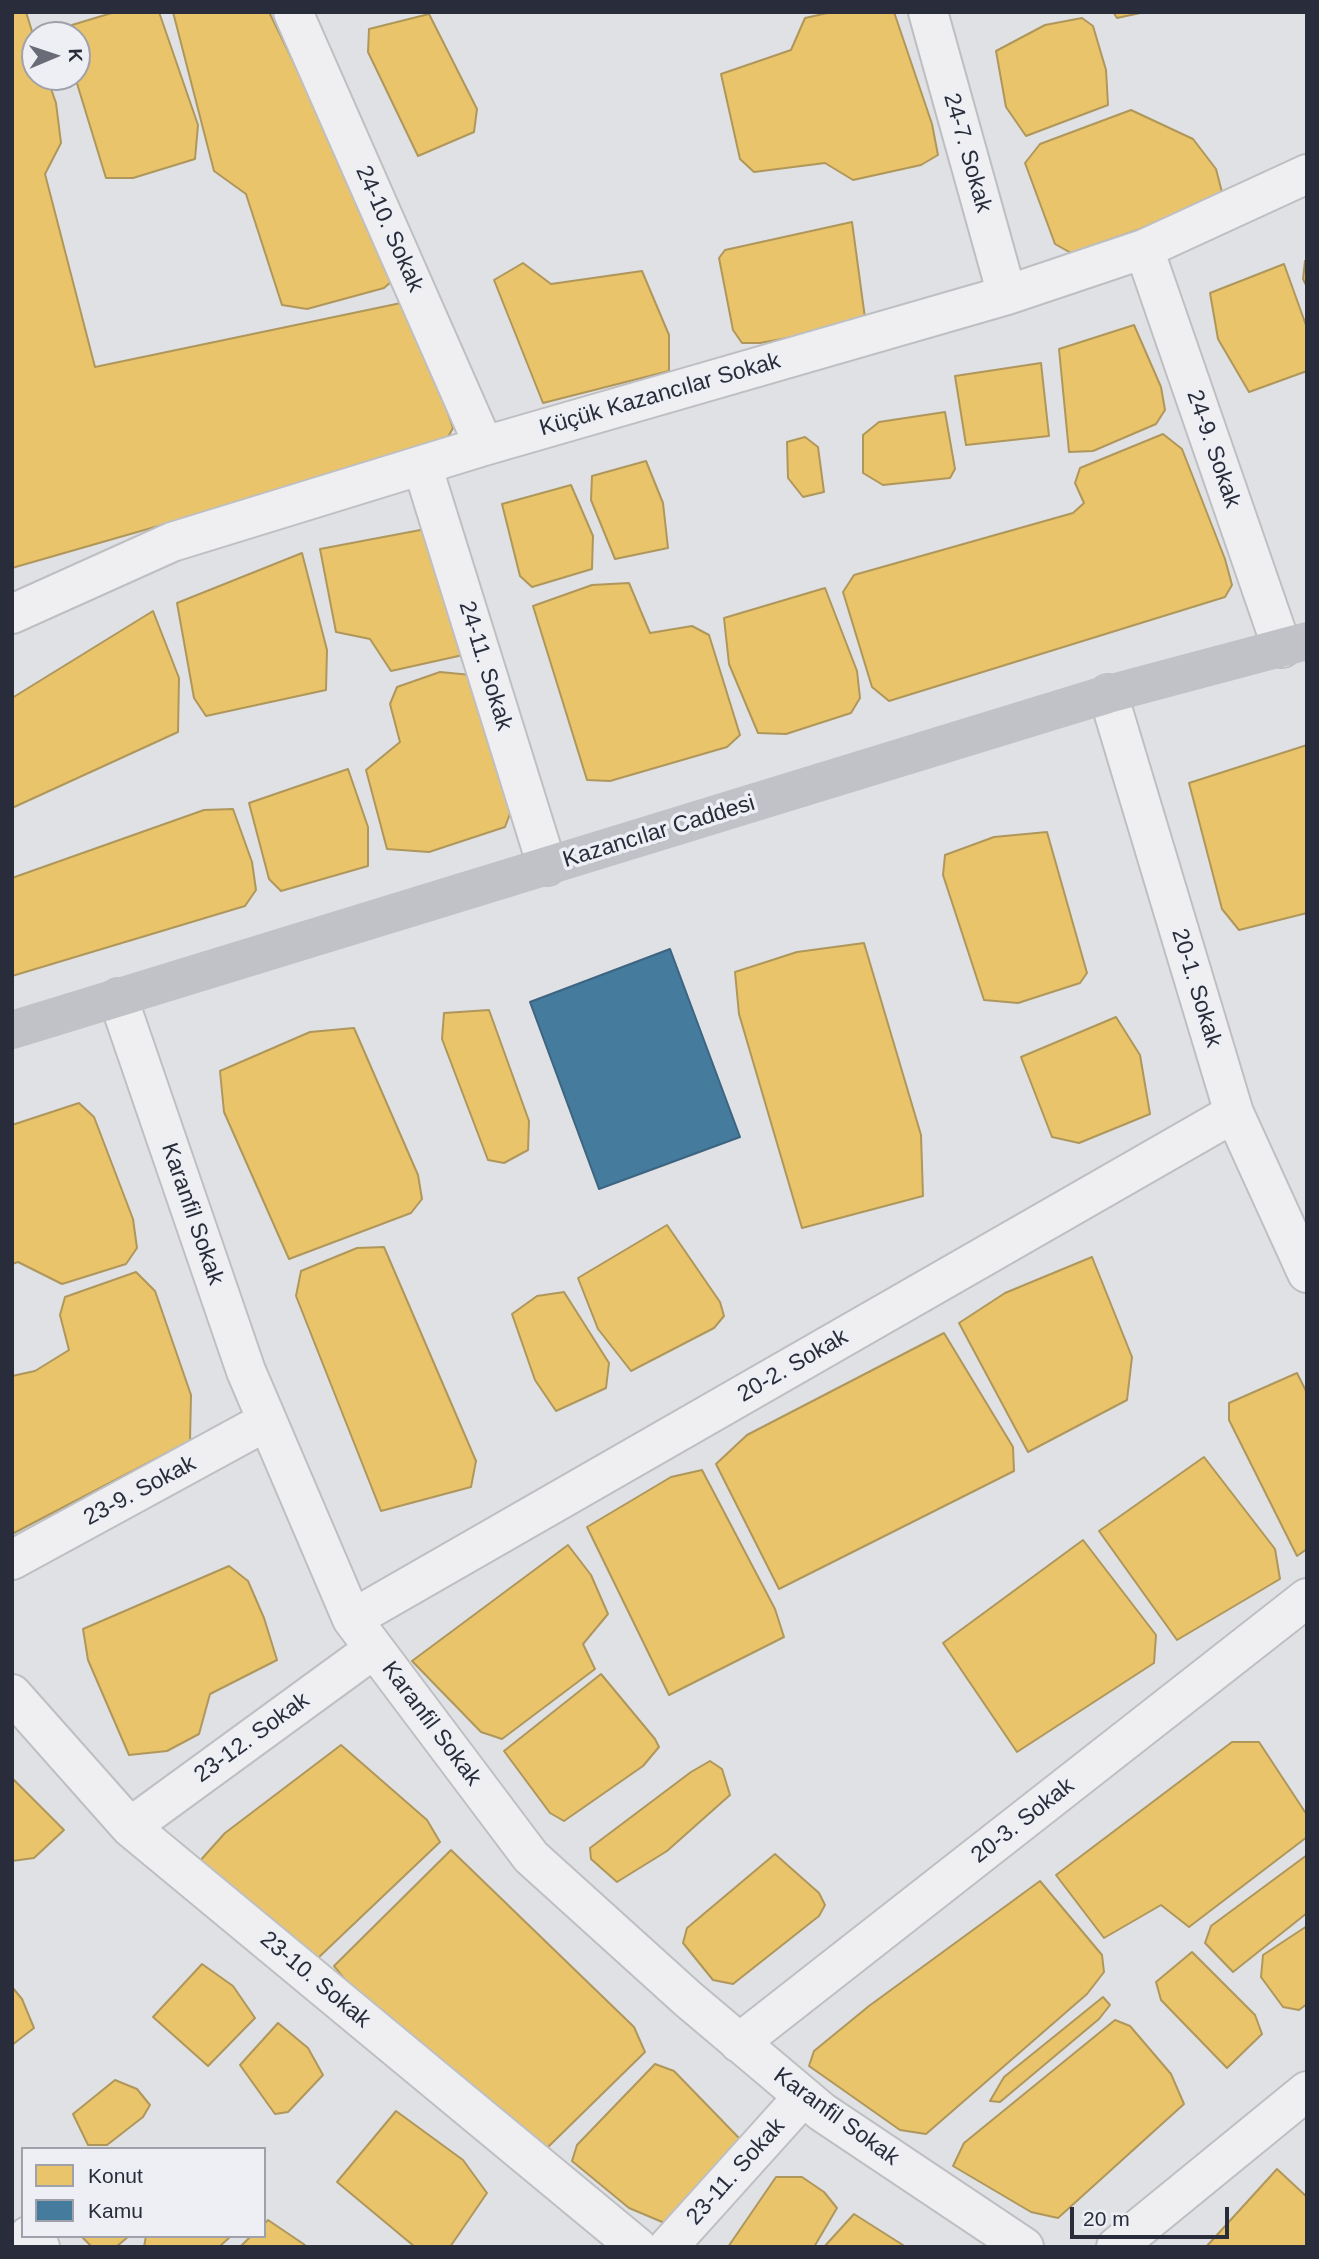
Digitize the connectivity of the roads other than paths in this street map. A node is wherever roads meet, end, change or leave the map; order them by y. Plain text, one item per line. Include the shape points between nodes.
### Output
1 (293, 12) edge
2 (928, 12) edge
3 (1307, 174) edge
4 (1144, 249) junction
5 (1007, 295) junction
6 (485, 446) junction
7 (422, 465) junction
8 (12, 614) edge
9 (1294, 644) edge
10 (1108, 694) junction
11 (547, 866) junction
12 (118, 998) junction
13 (12, 1030) edge
14 (1234, 1112) junction
15 (1302, 1251) edge
16 (267, 1421) junction
17 (12, 1560) edge
18 (1307, 1598) edge
19 (363, 1634) junction
20 (12, 1694) edge
21 (130, 1828) junction
22 (739, 2043) junction
23 (1307, 2091) edge
24 (803, 2097) junction
25 (637, 2247) edge
26 (668, 2247) edge
27 (1024, 2247) edge
28 (1116, 2247) edge

1 - 6 street, 24-10. Sokak
2 - 5 street, 24-7. Sokak
3 - 4 street, Küçük Kazancılar Sokak
4 - 5 street, Küçük Kazancılar Sokak
4 - 9 street, 24-9. Sokak
5 - 6 street, Küçük Kazancılar Sokak
6 - 7 street, Küçük Kazancılar Sokak
7 - 8 street, Küçük Kazancılar Sokak via 172,542
7 - 11 street, 24-11. Sokak
9 - 10 main road, Kazancılar Caddesi
10 - 11 main road, Kazancılar Caddesi
10 - 14 street, 20-1. Sokak
11 - 12 main road, Kazancılar Caddesi
12 - 13 main road, Kazancılar Caddesi
12 - 16 street, Karanfil Sokak
14 - 15 street, 20-1. Sokak
14 - 19 street, 20-2. Sokak
16 - 17 street, 23-9. Sokak
16 - 19 street, Karanfil Sokak
18 - 22 street, 20-3. Sokak
19 - 21 street, 23-12. Sokak
19 - 22 street, Karanfil Sokak via 531,1857
20 - 21 street, 23-10. Sokak
21 - 25 street, 23-10. Sokak
22 - 24 street, Karanfil Sokak
23 - 28 street
24 - 26 street, 23-11. Sokak
24 - 27 street, Karanfil Sokak

